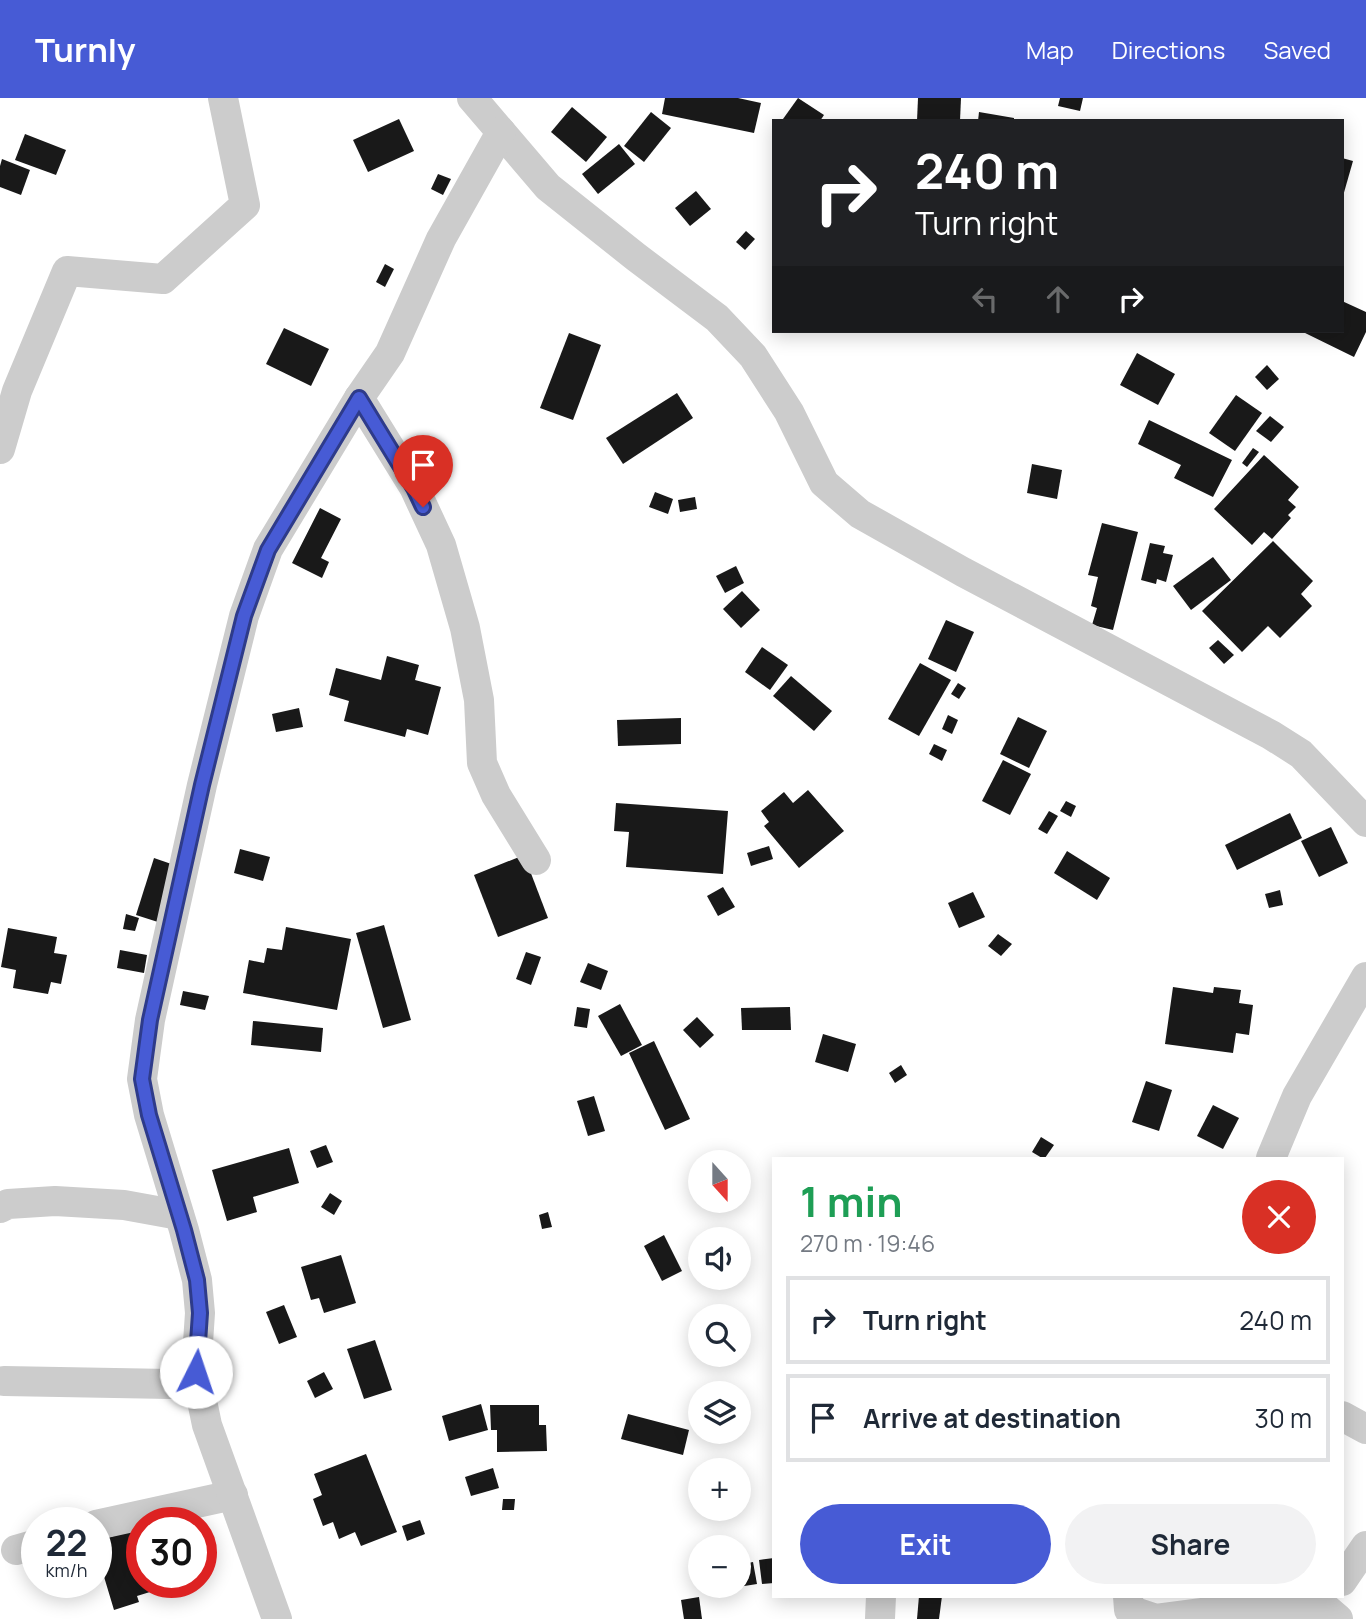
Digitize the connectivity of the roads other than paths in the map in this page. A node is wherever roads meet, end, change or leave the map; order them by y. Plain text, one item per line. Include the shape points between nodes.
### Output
1 (223, 98) edge
2 (472, 98) edge
3 (501, 132) junction
4 (359, 398) junction
5 (0, 449) edge
6 (1366, 822) edge
7 (536, 860) dead end
8 (1366, 977) edge
9 (1270, 1157) edge
10 (0, 1208) edge
11 (179, 1215) junction
12 (4, 1381) dead end
13 (198, 1381) junction
14 (1344, 1417) edge
15 (1366, 1429) edge
16 (233, 1495) junction
17 (112, 1521) edge
18 (1366, 1546) edge
19 (1344, 1578) edge
20 (881, 1598) edge
21 (1128, 1598) edge
22 (1331, 1607) edge
23 (277, 1619) edge
24 (880, 1619) edge

1 - 5 street via 245,205 163,279 66,271 17,391
2 - 3 street
3 - 4 street via 441,239 390,354
3 - 6 street via 548,187 717,318 753,356 789,412 824,483 860,514 1271,735 1301,754
4 - 7 street via 414,488 441,545 477,688 482,763
4 - 11 street via 268,550 244,616 150,1020 142,1079
8 - 9 street via 1297,1096
10 - 11 street via 55,1201 124,1205
11 - 13 street via 197,1280
12 - 13 street
13 - 16 street via 207,1424
14 - 15 street
16 - 17 street
16 - 23 street
18 - 19 street
20 - 24 street
21 - 22 street via 1129,1610 1156,1619 1241,1608

